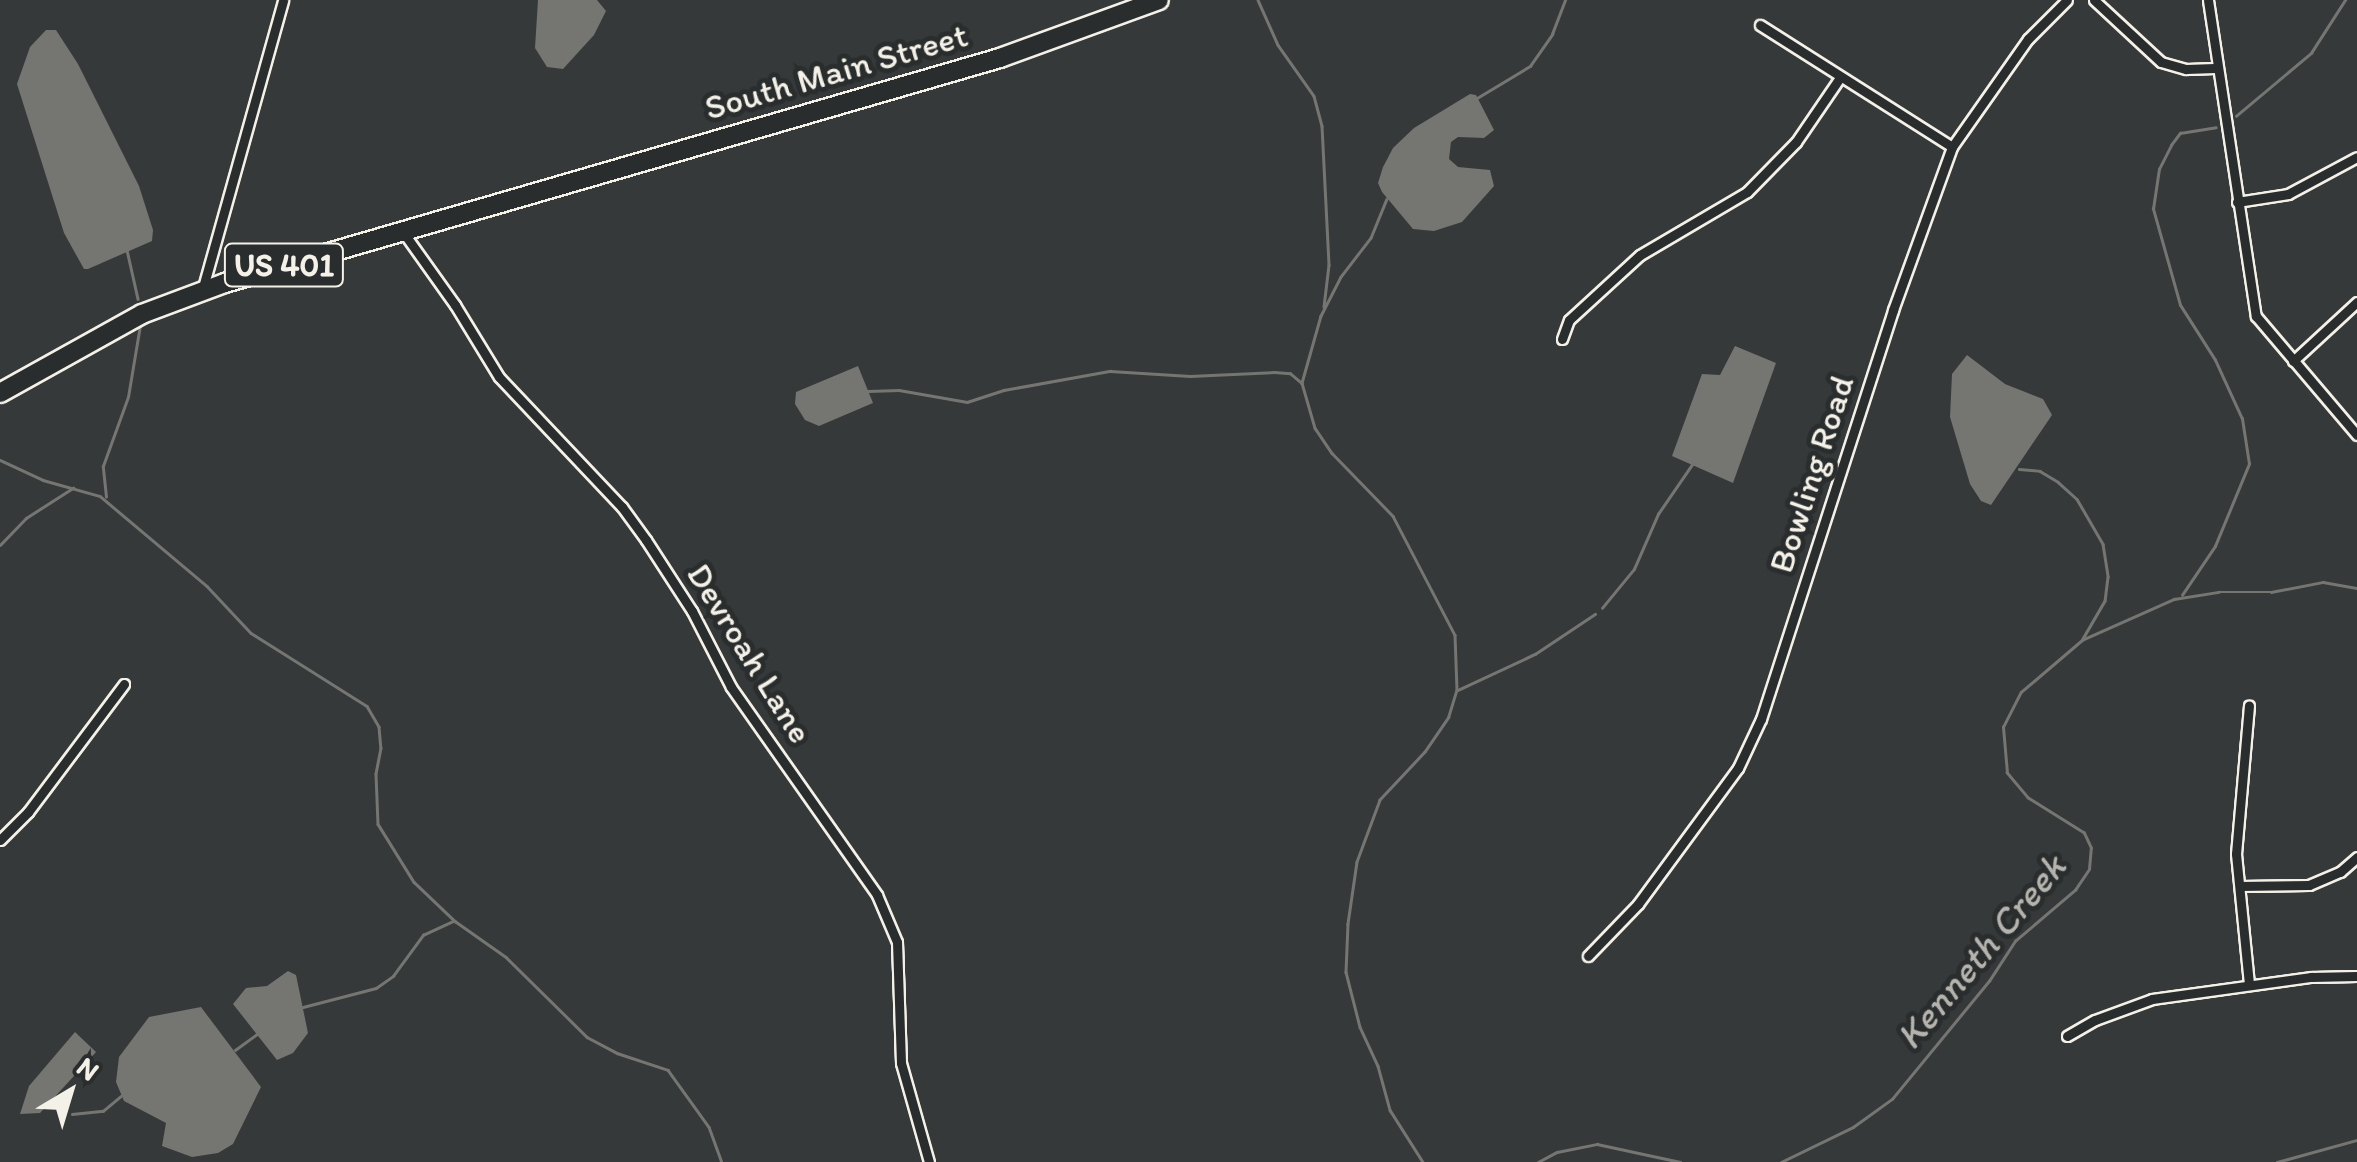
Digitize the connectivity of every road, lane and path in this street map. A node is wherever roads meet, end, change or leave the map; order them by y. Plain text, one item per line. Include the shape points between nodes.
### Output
1 (283, 0) edge
2 (1158, 0) edge
3 (2067, 0) edge
4 (2094, 0) edge
5 (2208, 0) edge
6 (1760, 25) dead end
7 (2215, 68) junction
8 (1840, 79) junction
9 (1952, 146) junction
10 (2357, 157) edge
11 (2237, 202) junction
12 (402, 230) junction
13 (202, 291) junction
14 (2357, 302) edge
15 (1562, 339) dead end
16 (2293, 360) junction
17 (0, 393) edge
18 (2357, 435) edge
19 (124, 684) dead end
20 (2249, 706) dead end
21 (0, 840) edge
22 (2357, 857) edge
23 (2240, 886) junction
24 (1588, 956) dead end
25 (2357, 976) edge
26 (2249, 984) junction
27 (2067, 1036) dead end
28 (929, 1162) edge

1 - 13 street
2 - 12 highway, South Main Street / US 401 via 984,63
3 - 9 street, Bowling Road via 2028,39
4 - 7 street via 2161,62
5 - 7 street
6 - 8 street
7 - 11 street
8 - 9 street
8 - 15 street via 1796,142 1748,192 1640,255 1569,320
9 - 24 street, Bowling Road via 1761,719 1738,768 1691,834
10 - 11 street via 2288,194
11 - 16 street via 2256,316
12 - 13 highway, US 401
12 - 28 street, Devroah Lane via 498,377 646,540 731,687 876,896 897,942 902,1063
13 - 17 highway, US 401 via 109,330
14 - 16 street
16 - 18 street
19 - 21 street
20 - 23 street via 2236,854
22 - 23 street via 2308,885
23 - 26 street
25 - 26 street
26 - 27 street via 2152,999

